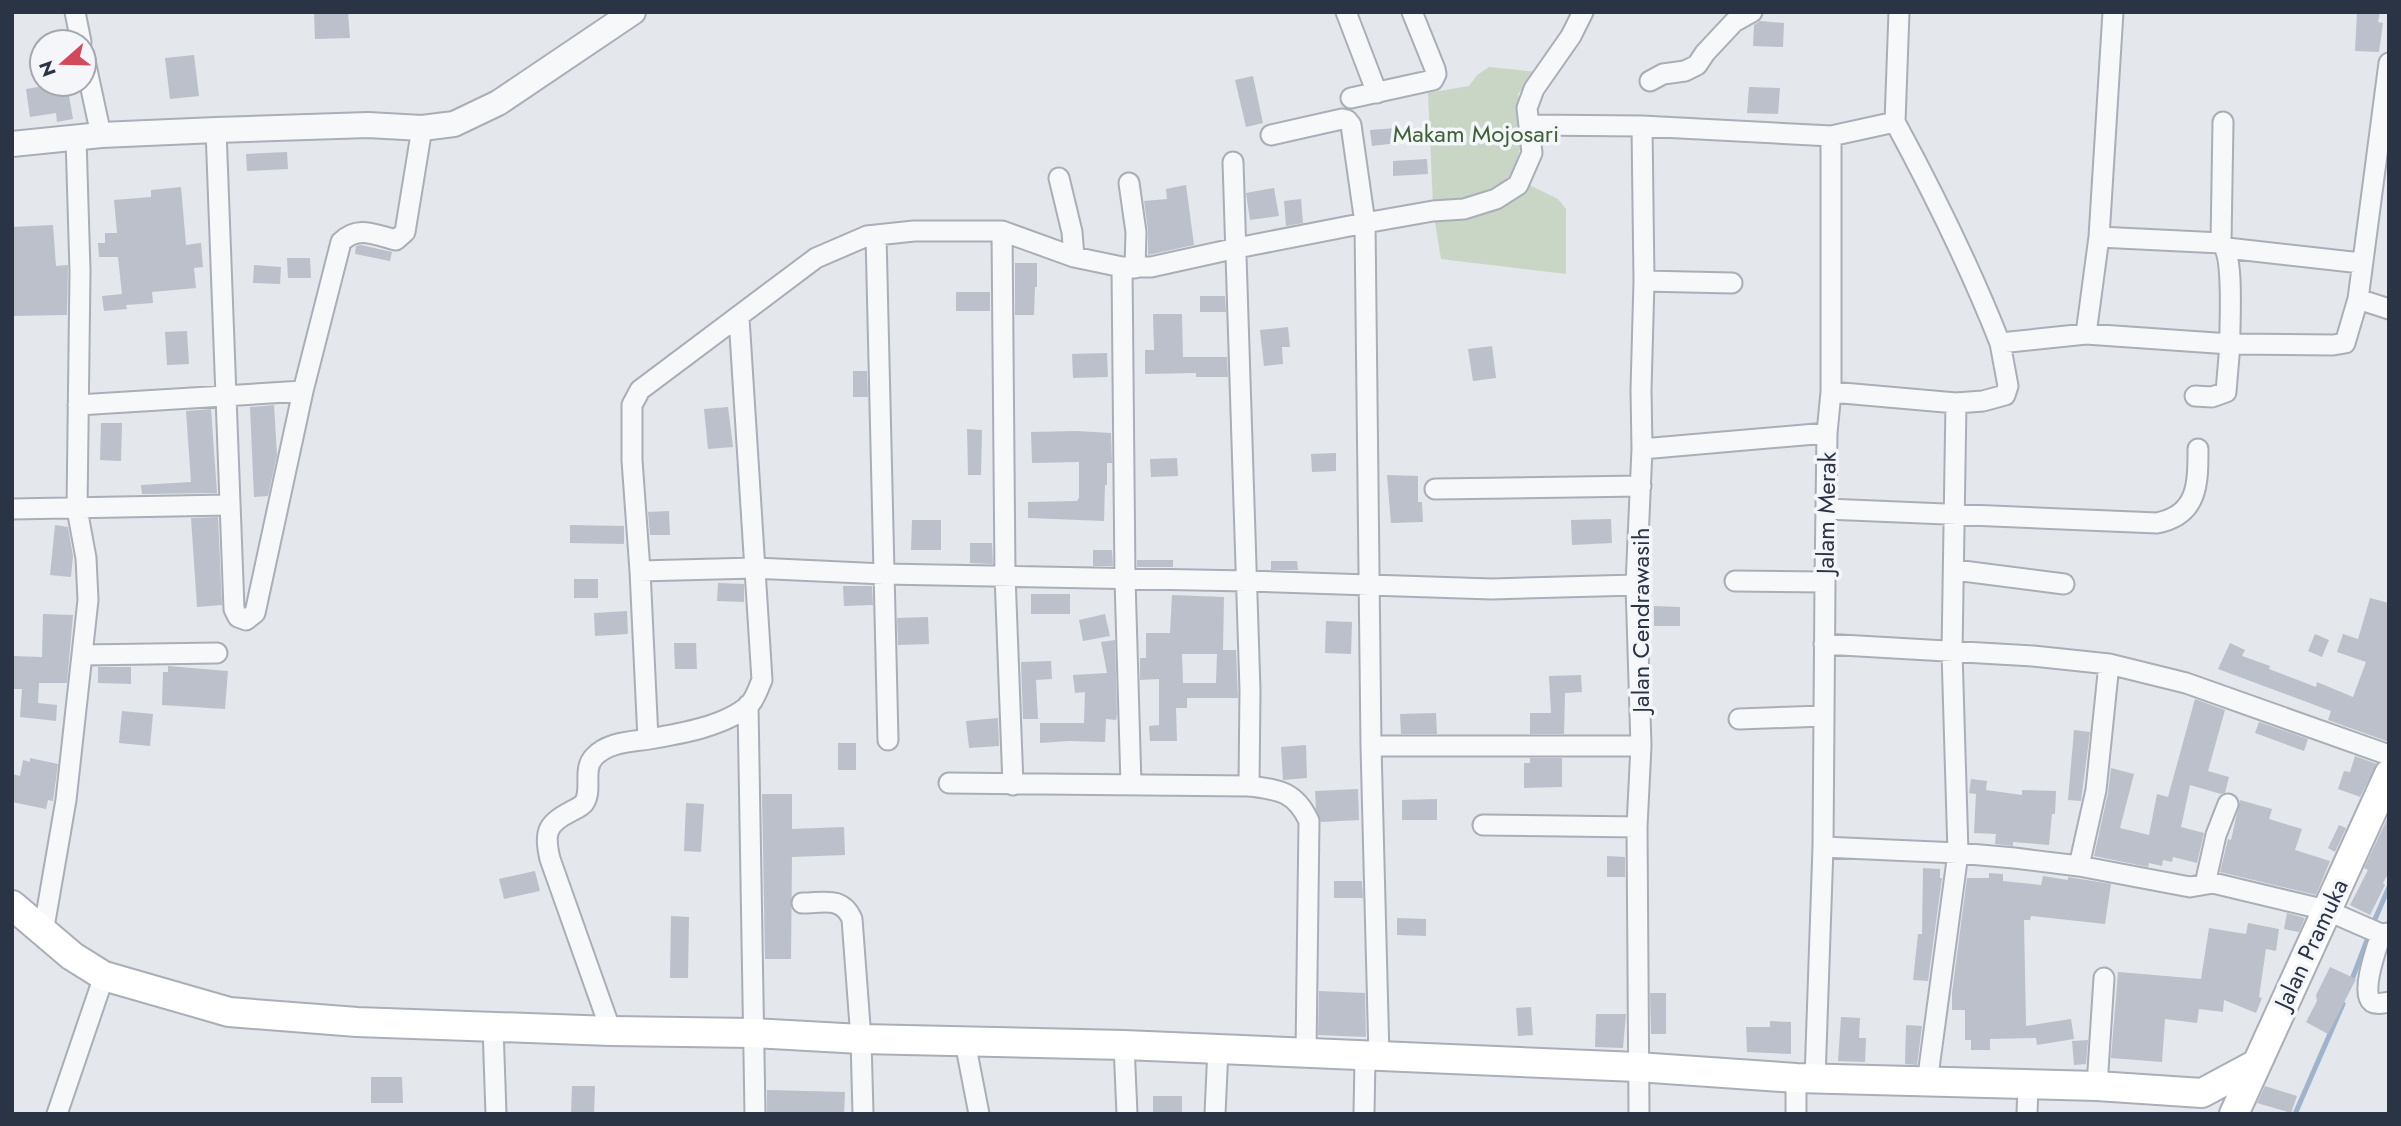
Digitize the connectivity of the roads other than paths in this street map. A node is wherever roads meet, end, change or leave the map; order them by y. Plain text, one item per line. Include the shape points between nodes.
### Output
1 (633, 12) edge
2 (1346, 12) edge
3 (1412, 12) edge
4 (1583, 12) edge
5 (1752, 12) edge
6 (1899, 12) edge
7 (2113, 12) edge
8 (2389, 63) edge
9 (1650, 81) dead end
10 (1377, 93) junction
11 (93, 98) edge
12 (1351, 98) dead end
13 (1895, 122) junction
14 (2223, 122) dead end
15 (1530, 125) junction
16 (1642, 126) junction
17 (422, 128) junction
18 (216, 130) junction
19 (101, 135) junction
20 (1271, 135) dead end
21 (1831, 136) junction
22 (76, 138) junction
23 (12, 144) edge
24 (1233, 162) dead end
25 (2381, 177) edge
26 (1059, 178) dead end
27 (1129, 183) dead end
28 (1365, 223) junction
29 (1002, 231) junction
30 (876, 235) junction
31 (2099, 237) junction
32 (2224, 245) junction
33 (1237, 247) junction
34 (1074, 257) junction
35 (2361, 263) junction
36 (1129, 267) junction
37 (1644, 281) junction
38 (1732, 283) dead end
39 (2358, 299) junction
40 (2389, 309) edge
41 (739, 318) junction
42 (2086, 334) junction
43 (2000, 343) junction
44 (2230, 344) junction
45 (303, 391) junction
46 (1830, 392) junction
47 (225, 395) junction
48 (2195, 396) dead end
49 (1956, 402) junction
50 (78, 405) junction
51 (1828, 433) junction
52 (1642, 449) junction
53 (2198, 449) dead end
54 (1641, 486) junction
55 (1435, 489) dead end
56 (228, 505) junction
57 (12, 509) edge
58 (77, 509) junction
59 (1827, 509) junction
60 (1954, 514) junction
61 (754, 568) junction
62 (1955, 570) junction
63 (640, 571) junction
64 (884, 574) junction
65 (1005, 575) junction
66 (1125, 579) junction
67 (1247, 581) junction
68 (1735, 581) dead end
69 (1825, 582) junction
70 (2064, 584) dead end
71 (1636, 585) junction
72 (1371, 587) junction
73 (1824, 644) junction
74 (1952, 652) junction
75 (217, 653) dead end
76 (83, 655) junction
77 (2109, 664) junction
78 (748, 705) junction
79 (1824, 716) junction
80 (1739, 719) dead end
81 (648, 739) junction
82 (888, 740) dead end
83 (1371, 746) junction
84 (1641, 746) junction
85 (2389, 755) edge
86 (2389, 774) edge
87 (949, 783) dead end
88 (1013, 785) junction
89 (1131, 785) junction
90 (1249, 786) junction
91 (2228, 804) dead end
92 (1483, 825) dead end
93 (1637, 827) junction
94 (1823, 847) junction
95 (1958, 853) junction
96 (2079, 866) junction
97 (2205, 884) junction
98 (802, 903) dead end
99 (12, 905) edge
100 (2334, 914) junction
101 (43, 933) junction
102 (2382, 933) edge
103 (104, 976) junction
104 (2104, 978) dead end
105 (2389, 1002) edge
106 (492, 1027) junction
107 (611, 1031) junction
108 (753, 1033) junction
109 (861, 1039) junction
110 (965, 1042) junction
111 (1124, 1045) junction
112 (1218, 1048) junction
113 (1306, 1052) junction
114 (1372, 1057) junction
115 (2256, 1064) junction
116 (1637, 1067) junction
117 (1806, 1079) junction
118 (1927, 1083) junction
119 (2028, 1084) junction
120 (2097, 1086) junction
121 (2209, 1104) edge
122 (57, 1114) edge
123 (496, 1114) edge
124 (755, 1114) edge
125 (863, 1114) edge
126 (979, 1114) edge
127 (1127, 1114) edge
128 (1215, 1114) edge
129 (1364, 1114) edge
130 (1639, 1114) edge
131 (1796, 1114) edge
132 (2027, 1114) edge
133 (2234, 1114) edge

1 - 17 street via 498,103 454,124
2 - 10 street
3 - 10 street via 1436,75 1426,83
4 - 15 street via 1572,36 1534,89 1527,108
5 - 9 street via 1726,29 1697,65
6 - 13 street
7 - 31 street
8 - 25 street
10 - 12 street
11 - 19 street
13 - 21 street
13 - 43 street via 1974,277
14 - 32 street
15 - 16 street
15 - 28 street via 1532,153 1518,185 1496,199 1464,209
16 - 21 street
16 - 37 street, Jalan Cendrawasih
17 - 18 street via 368,125
17 - 45 street via 405,232 396,240 360,232 341,242
18 - 19 street
18 - 47 street
19 - 22 street
20 - 28 street via 1347,120
21 - 46 street, Jalam Merak
22 - 23 street
22 - 50 street
24 - 33 street
25 - 35 street
26 - 34 street
27 - 36 street via 1136,232
28 - 33 street
28 - 72 street
29 - 30 street
29 - 34 street
29 - 65 street
30 - 41 street via 816,258
30 - 64 street
31 - 32 street
31 - 42 street
32 - 35 street
32 - 44 street via 2230,285
33 - 36 street via 1181,262
33 - 67 street
34 - 36 street
35 - 39 street
36 - 66 street
37 - 38 street
37 - 52 street, Jalan Cendrawasih
39 - 40 street
39 - 44 street via 2341,345
41 - 61 street
41 - 63 street via 640,390 632,405
42 - 43 street
42 - 44 street
43 - 49 street via 2008,386 2005,395
44 - 48 street via 2226,392
45 - 47 street
45 - 56 street via 255,613 246,620 234,609
46 - 49 street
46 - 51 street, Jalam Merak
47 - 50 street
47 - 56 street
49 - 60 street
50 - 58 street
51 - 52 street
51 - 59 street, Jalam Merak
52 - 54 street, Jalan Cendrawasih
53 - 60 street via 2197,484 2191,502 2170,520
54 - 55 street
54 - 71 street, Jalan Cendrawasih
56 - 58 street
57 - 58 street
58 - 76 street via 88,600
59 - 60 street
59 - 69 street, Jalam Merak
60 - 62 street
61 - 63 street
61 - 64 street
61 - 78 street via 762,680
62 - 70 street
62 - 74 street
63 - 81 street
64 - 65 street
64 - 82 street
65 - 66 street
65 - 88 street
66 - 67 street
66 - 89 street
67 - 72 street
67 - 90 street
68 - 69 street
69 - 73 street, Jalam Merak
71 - 72 street
71 - 84 street, Jalan Cendrawasih
72 - 83 street
73 - 74 street
73 - 79 street, Jalam Merak
74 - 77 street
74 - 95 street
75 - 76 street
76 - 101 street via 66,800
77 - 85 street via 2186,683
77 - 96 street via 2096,790
78 - 81 street via 711,724
78 - 108 street
79 - 80 street
79 - 94 street, Jalam Merak
81 - 107 street via 604,748 592,759 584,804 560,818 546,835
83 - 84 street
83 - 114 street
84 - 93 street, Jalan Cendrawasih
86 - 100 main road, Jalan Pramuka
87 - 88 street
88 - 89 street
89 - 90 street
90 - 113 street via 1286,794 1301,804 1309,821
91 - 97 street
92 - 93 street
93 - 116 street, Jalan Cendrawasih
94 - 95 street
94 - 117 street, Jalam Merak
95 - 96 street
95 - 118 street
96 - 97 street via 2190,887
97 - 100 street
98 - 109 street via 835,902 847,908 852,919
99 - 101 main road
100 - 102 street
100 - 115 main road, Jalan Pramuka
101 - 103 main road
102 - 105 street via 2367,994 2376,1004
103 - 106 main road via 229,1012
103 - 122 street
104 - 120 street
106 - 107 main road
106 - 123 street
107 - 108 main road
108 - 109 main road
108 - 124 street
109 - 110 main road
109 - 125 street
110 - 111 main road
110 - 126 street
111 - 112 main road
111 - 127 street
112 - 113 main road
112 - 128 street
113 - 114 main road
114 - 116 main road
114 - 129 street
115 - 121 main road
115 - 133 main road, Jalan Pramuka
116 - 117 main road
116 - 130 street, Jalan Cendrawasih
117 - 118 main road
117 - 131 street, Jalam Merak
118 - 119 main road
119 - 120 main road
119 - 132 street
120 - 121 main road

